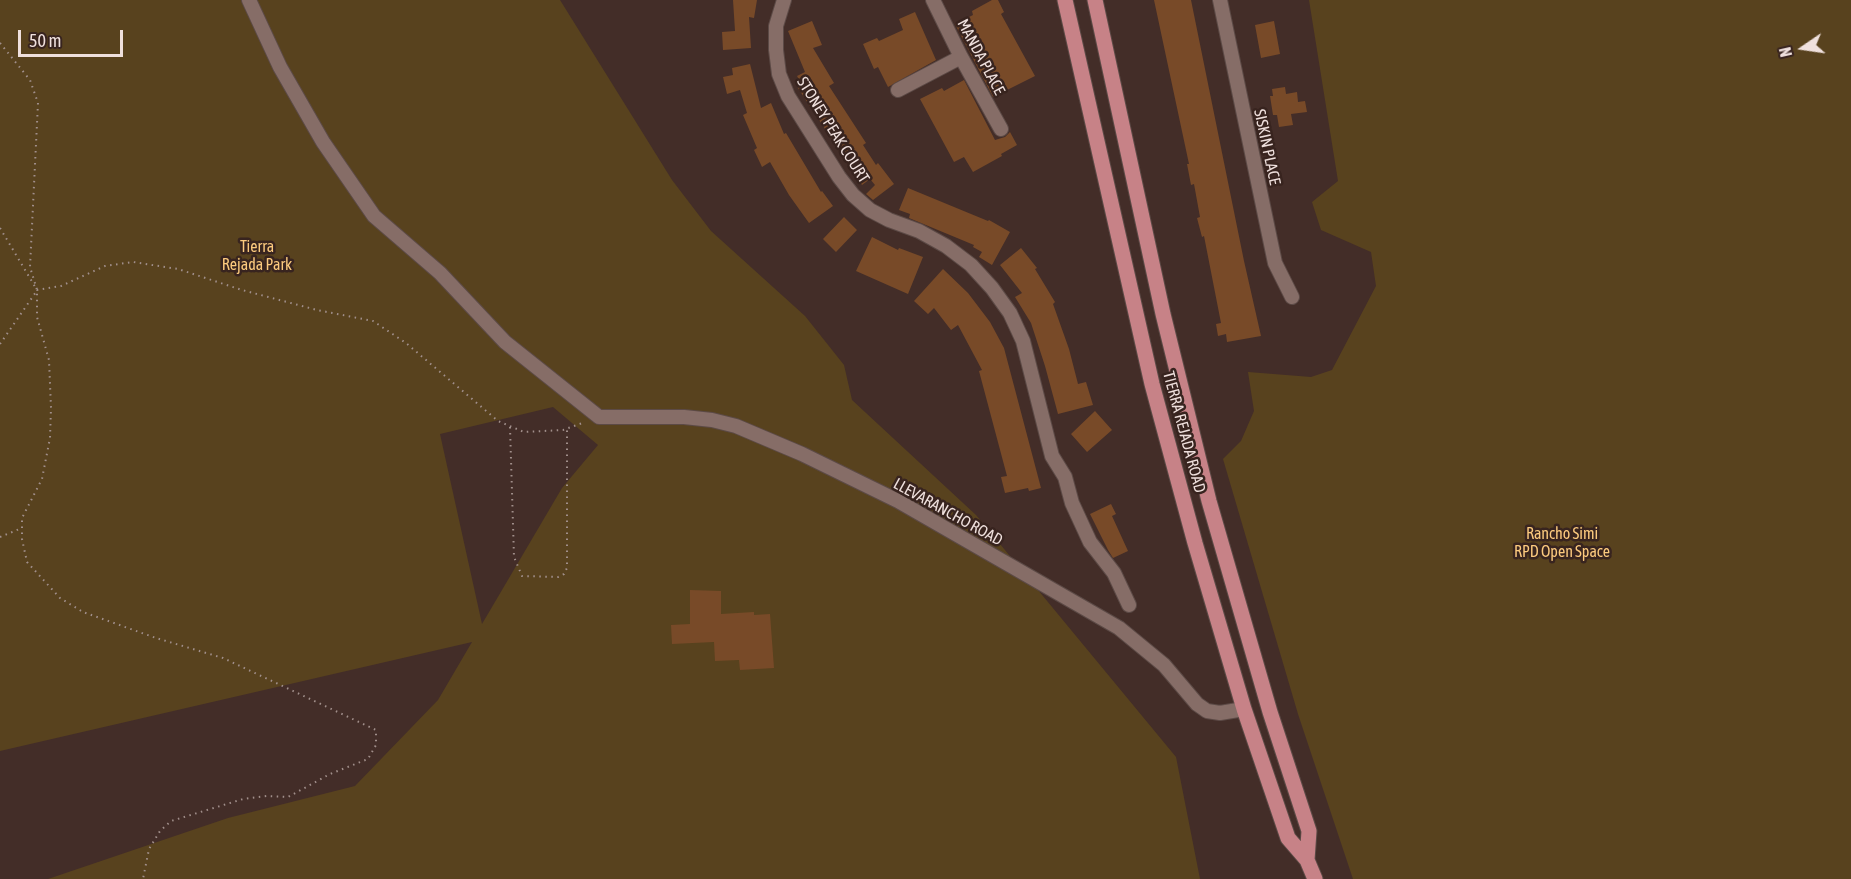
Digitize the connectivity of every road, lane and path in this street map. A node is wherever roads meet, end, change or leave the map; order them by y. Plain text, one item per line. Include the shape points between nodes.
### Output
1 (249, 0) edge
2 (784, 0) edge
3 (933, 0) edge
4 (1065, 0) edge
5 (1095, 0) edge
6 (1220, 0) edge
7 (0, 43) edge
8 (961, 57) junction
9 (898, 90) dead end
10 (1000, 129) dead end
11 (0, 228) edge
12 (37, 290) junction
13 (1292, 297) dead end
14 (0, 344) edge
15 (599, 417) junction
16 (510, 426) junction
17 (567, 429) junction
18 (22, 528) junction
19 (0, 537) edge
20 (1129, 605) dead end
21 (1245, 709) junction
22 (1307, 860) junction
23 (142, 879) edge
24 (1315, 879) edge

1 - 15 street via 280,67 374,216 440,273 505,342
2 - 20 street, STONEY PEAK COURT via 776,26 776,50 779,74 788,96 853,195 870,210 946,246 971,265 1010,313 1023,341 1052,456 1065,477 1090,542 1114,573
3 - 8 street, MANDA PLACE
4 - 21 main road, TIERRA REJADA ROAD via 1152,384
5 - 22 main road, TIERRA REJADA ROAD via 1163,314 1209,501 1309,831
6 - 13 street, SISKIN PLACE via 1275,263
7 - 12 path via 30,80 38,103 30,267
8 - 9 street
8 - 10 street, MANDA PLACE
11 - 12 path
12 - 14 path
12 - 16 path via 61,286 105,266 133,262 178,268 242,290 373,321 406,343 498,421
12 - 18 path via 37,317 49,360 50,438 42,479 22,518
15 - 17 path
15 - 21 street, LLEVARANCHO ROAD via 712,420 802,454 898,501 1119,628 1164,665 1207,711
16 - 17 path via 524,432
16 - 17 path via 514,557 522,576 558,576 567,568
18 - 19 path
18 - 23 path via 27,562 60,598 83,612 223,658 376,730 376,745 368,759 288,797 243,799 171,821 149,849
21 - 22 main road, TIERRA REJADA ROAD via 1288,838
22 - 24 main road, TIERRA REJADA ROAD

